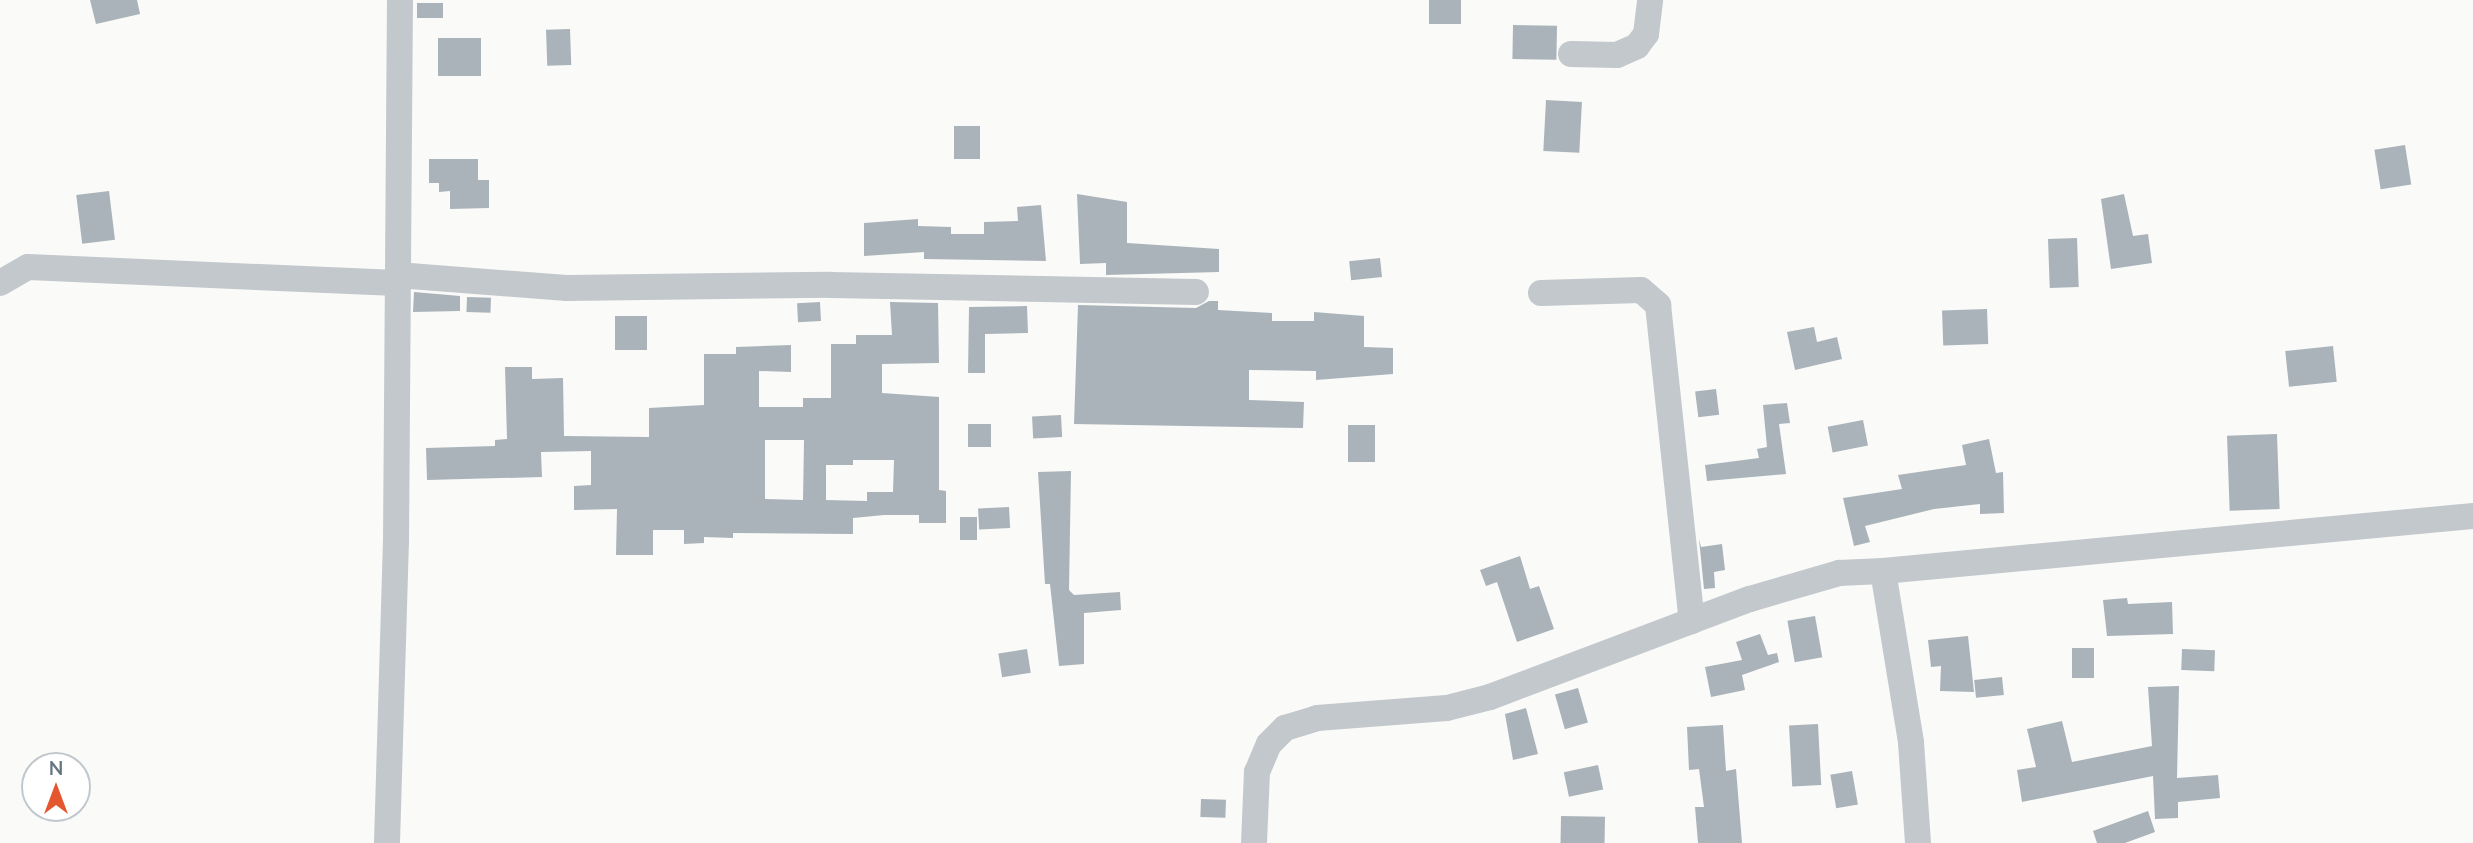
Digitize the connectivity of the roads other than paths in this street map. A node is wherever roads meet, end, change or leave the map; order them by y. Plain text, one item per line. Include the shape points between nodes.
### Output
1 (400, 0) edge
2 (1650, 0) edge
3 (1571, 54) dead end
4 (397, 279) junction
5 (0, 283) edge
6 (1196, 292) dead end
7 (1541, 293) dead end
8 (2473, 516) edge
9 (1883, 571) junction
10 (1692, 621) junction
11 (387, 843) edge
12 (1254, 843) edge
13 (1918, 843) edge

1 - 4 street
2 - 3 street via 1646,34 1637,46 1617,55
4 - 5 street via 28,267
4 - 6 street via 567,288 844,285
4 - 11 street
7 - 10 street via 1641,290 1658,305
8 - 9 street
9 - 10 street via 1839,573 1793,585
9 - 13 street via 1911,742
10 - 12 street via 1490,697 1447,708 1317,718 1285,728 1269,744 1257,772

